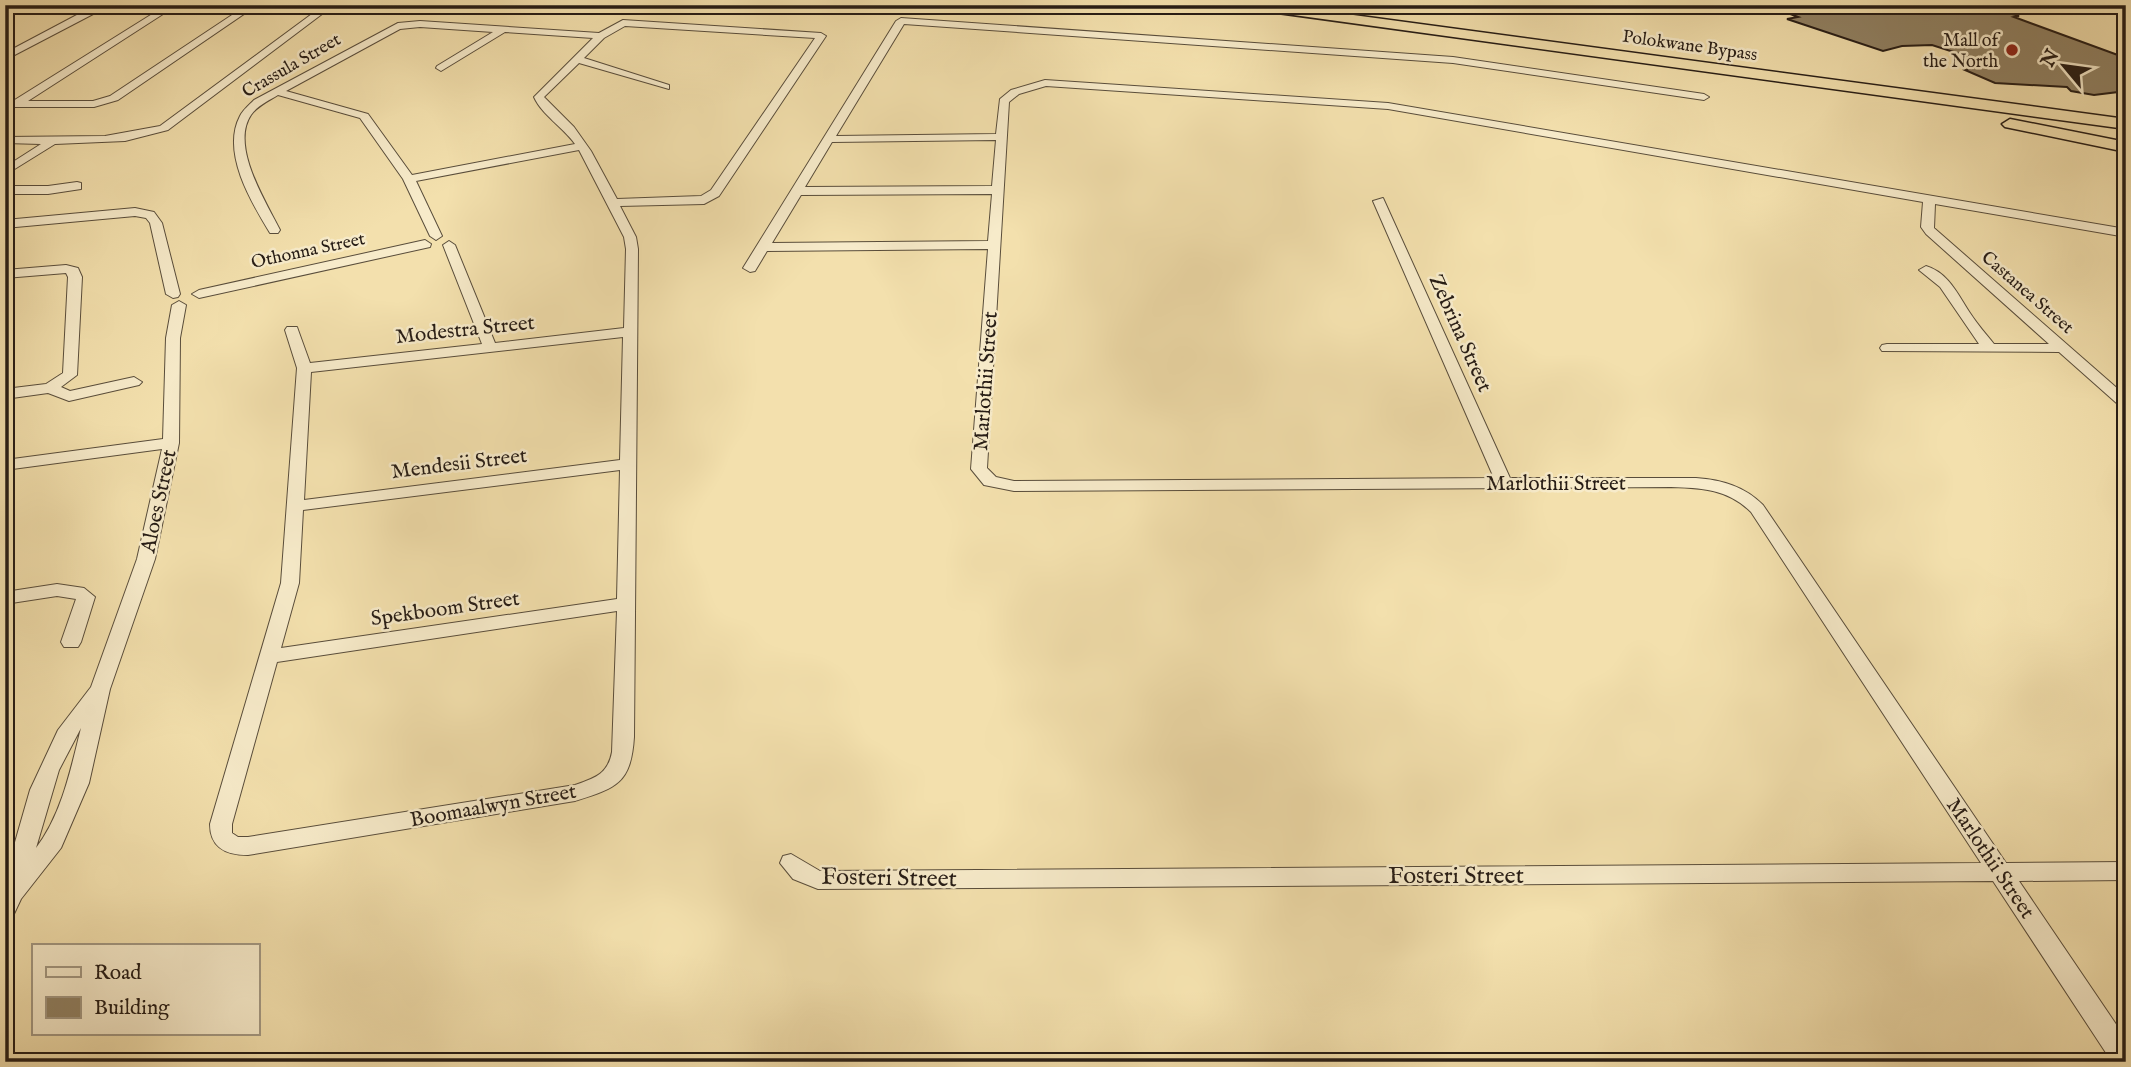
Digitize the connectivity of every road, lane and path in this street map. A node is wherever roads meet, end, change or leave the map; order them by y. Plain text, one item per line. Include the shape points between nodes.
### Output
1 (24, 5) edge
2 (253, 5) edge
3 (330, 5) edge
4 (701, 5) edge
5 (1248, 5) edge
6 (171, 6) edge
7 (785, 11) dead end
8 (5, 15) edge
9 (501, 31) junction
10 (1447, 32) junction
11 (601, 36) junction
12 (1569, 48) junction
13 (8, 54) edge
14 (579, 60) junction
15 (441, 68) dead end
16 (665, 87) dead end
17 (277, 92) junction
18 (1704, 97) dead end
19 (11, 104) edge
20 (5, 111) edge
21 (2126, 116) edge
22 (2126, 124) edge
23 (1002, 137) junction
24 (5, 139) edge
25 (55, 139) junction
26 (828, 139) junction
27 (580, 146) junction
28 (2126, 147) edge
29 (5, 172) edge
30 (409, 179) junction
31 (78, 186) dead end
32 (5, 190) edge
33 (997, 190) junction
34 (796, 191) junction
35 (1929, 199) junction
36 (1379, 201) dead end
37 (613, 204) junction
38 (5, 224) edge
39 (274, 230) dead end
40 (2126, 233) edge
41 (430, 240) junction
42 (993, 245) junction
43 (763, 247) junction
44 (750, 268) dead end
45 (1926, 270) dead end
46 (5, 274) edge
47 (176, 300) junction
48 (292, 330) dead end
49 (630, 332) junction
50 (490, 347) junction
51 (1886, 348) dead end
52 (1990, 348) junction
53 (2062, 348) junction
54 (304, 368) junction
55 (134, 382) dead end
56 (55, 386) junction
57 (5, 394) edge
58 (2126, 404) edge
59 (171, 443) junction
60 (627, 464) junction
61 (5, 465) edge
62 (1504, 483) junction
63 (296, 506) junction
64 (5, 598) edge
65 (626, 604) junction
66 (71, 642) dead end
67 (271, 656) junction
68 (100, 689) junction
69 (791, 863) dead end
70 (2126, 871) edge
71 (2000, 872) junction
72 (9, 901) edge
73 (2126, 1061) edge

1 - 8 street
2 - 19 street via 114,98 94,104
3 - 25 street via 164,128 117,137
4 - 7 street
5 - 10 highway, Polokwane Bypass
6 - 13 street via 93,10
6 - 19 street
9 - 11 street, Crassula Street
9 - 15 street
9 - 17 street, Crassula Street via 398,26
10 - 12 highway, Polokwane Bypass
10 - 28 highway via 1918,107
11 - 14 street, Boomaalwyn Street
11 - 37 street via 617,25 633,22 811,33 822,38 715,193 704,200
12 - 21 highway
12 - 22 highway, Polokwane Bypass
14 - 16 street
14 - 27 street, Boomaalwyn Street via 539,97
17 - 30 street via 364,116
17 - 39 street, Crassula Street via 247,109 240,137 243,170
18 - 26 street via 1453,60 901,22
19 - 20 street
23 - 26 street
23 - 33 street, Marlothii Street
23 - 35 street, Marlothii Street via 1007,96 1045,83 1092,85 1388,106
24 - 25 street
25 - 29 street
26 - 34 street
27 - 30 street
27 - 37 street, Boomaalwyn Street
30 - 41 street
31 - 32 street
33 - 34 street
33 - 42 street, Marlothii Street
34 - 43 street
35 - 40 street, Marlothii Street
35 - 53 street, Castanea Street via 1930,231
36 - 62 street, Zebrina Street
37 - 49 street, Boomaalwyn Street via 632,249
38 - 47 street, Aloes Street via 135,212 150,215
41 - 47 street, Othonna Street via 199,293 194,300
41 - 50 street via 453,235 456,239 449,244
42 - 43 street
42 - 62 street, Marlothii Street via 979,469 990,481 1014,486
43 - 44 street
45 - 52 street via 1946,285
46 - 56 street via 55,268 75,274 70,375
47 - 59 street, Aloes Street
48 - 54 street, Boomaalwyn Street
49 - 50 street, Modestra Street
49 - 60 street, Boomaalwyn Street
50 - 54 street, Modestra Street
51 - 52 street
52 - 53 street
53 - 58 street, Castanea Street
54 - 63 street, Boomaalwyn Street
55 - 56 street via 69,396
56 - 57 street
59 - 61 street
59 - 68 street, Aloes Street via 146,559
60 - 63 street, Mendesii Street
60 - 65 street, Boomaalwyn Street
62 - 71 street, Marlothii Street via 1671,482 1720,485 1743,494
63 - 67 street, Boomaalwyn Street via 290,583
64 - 66 street via 61,590 86,597
65 - 67 street, Spekboom Street
65 - 67 street, Boomaalwyn Street via 623,764 607,783 575,793 234,846 221,837 221,824
68 - 72 street, Aloes Street via 58,749
68 - 72 street, Aloes Street via 78,783 53,842
69 - 71 street, Fosteri Street via 818,880
70 - 71 street, Fosteri Street
71 - 73 street, Marlothii Street

